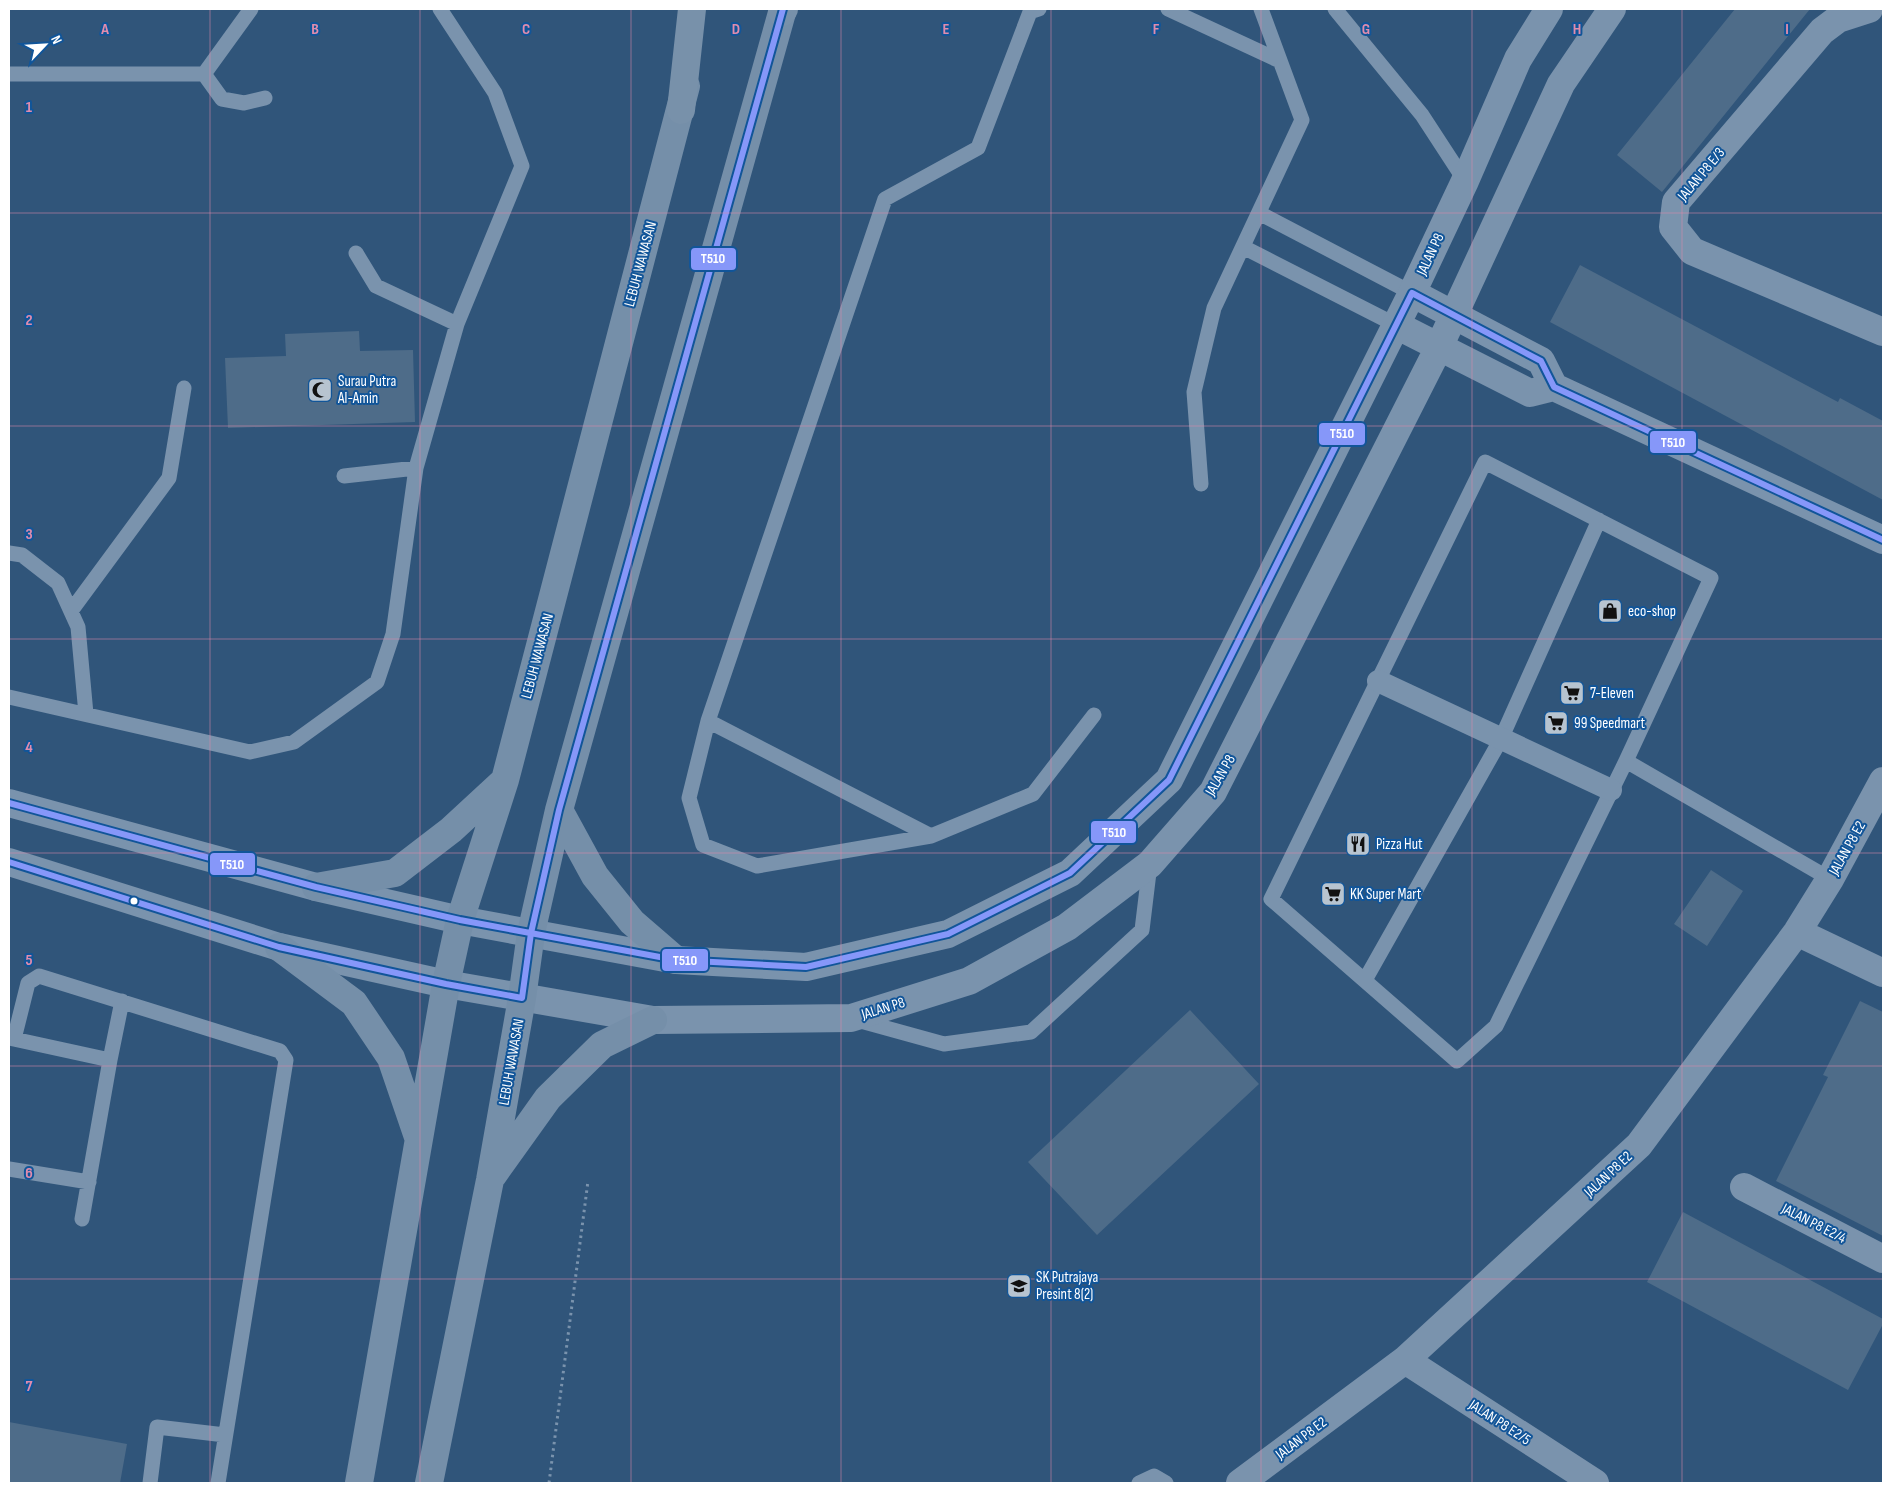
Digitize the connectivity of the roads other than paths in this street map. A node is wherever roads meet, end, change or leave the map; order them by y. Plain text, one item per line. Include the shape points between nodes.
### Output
1 (251, 9) edge
2 (440, 9) edge
3 (692, 9) edge
4 (702, 9) edge
5 (1039, 9) edge
6 (1168, 9) edge
7 (1261, 9) edge
8 (1335, 9) edge
9 (1549, 9) edge
10 (1612, 9) edge
11 (1869, 9) edge
12 (783, 10) edge
13 (1280, 60) junction
14 (9, 74) edge
15 (204, 74) junction
16 (265, 98) dead end
17 (680, 110) junction
18 (1465, 181) junction
19 (1259, 213) junction
20 (1243, 247) junction
21 (356, 253) dead end
22 (1412, 293) junction
23 (1454, 316) junction
24 (457, 324) junction
25 (1396, 324) junction
26 (1883, 332) edge
27 (1439, 347) junction
28 (1554, 387) junction
29 (184, 388) dead end
30 (416, 468) junction
31 (344, 476) dead end
32 (1201, 484) dead end
33 (1599, 520) junction
34 (1883, 540) edge
35 (9, 553) edge
36 (71, 611) junction
37 (1378, 680) junction
38 (9, 697) edge
39 (86, 714) junction
40 (1094, 714) dead end
41 (708, 721) junction
42 (1501, 739) junction
43 (1626, 761) junction
44 (505, 780) junction
45 (1883, 781) edge
46 (1611, 790) junction
47 (9, 803) edge
48 (559, 810) junction
49 (931, 836) junction
50 (9, 862) edge
51 (1150, 864) junction
52 (1830, 879) junction
53 (316, 887) junction
54 (460, 920) junction
55 (1797, 932) junction
56 (531, 933) junction
57 (279, 947) junction
58 (676, 960) junction
59 (1883, 972) edge
60 (1365, 980) junction
61 (446, 984) junction
62 (522, 998) junction
63 (122, 1001) junction
64 (851, 1018) junction
65 (653, 1020) junction
66 (11, 1039) edge
67 (110, 1060) junction
68 (419, 1140) junction
69 (9, 1169) edge
70 (490, 1180) junction
71 (89, 1182) junction
72 (1744, 1187) dead end
73 (82, 1219) dead end
74 (1883, 1260) edge
75 (1405, 1360) junction
76 (225, 1435) junction
77 (150, 1483) edge
78 (218, 1483) edge
79 (359, 1483) edge
80 (429, 1483) edge
81 (1139, 1483) edge
82 (1166, 1483) edge
83 (1240, 1483) edge
84 (1595, 1483) edge

1 - 15 lane
2 - 24 lane via 495,93 522,166
3 - 17 main road
4 - 17 main road, LEBUH WAWASAN
5 - 41 lane via 1030,12 978,148 885,199
6 - 13 lane
7 - 13 lane
8 - 18 lane via 1422,115
9 - 18 street, JALAN P8 via 1518,59
10 - 23 street, JALAN P8 via 1562,84
11 - 26 street, JALAN P8 E/3 via 1838,18 1822,32 1676,202 1673,227 1692,251
12 - 48 main road, LEBUH WAWASAN
13 - 19 lane via 1302,120
14 - 15 lane
15 - 16 lane via 222,99 244,103
17 - 44 main road, LEBUH WAWASAN
18 - 22 street, JALAN P8
19 - 20 lane
19 - 22 lane
20 - 25 lane
20 - 32 lane via 1214,308 1194,392
21 - 24 lane via 376,286
22 - 23 street
22 - 25 street, JALAN P8
23 - 27 street, JALAN P8
23 - 28 street via 1541,361
24 - 30 lane
25 - 27 street
25 - 58 street, JALAN P8 via 1169,780 1070,873 948,934 806,967
27 - 28 street via 1530,393
27 - 51 street, JALAN P8 via 1213,792
28 - 34 street
29 - 36 lane via 170,478
30 - 31 lane
30 - 39 lane via 393,634 377,682 294,742 250,752
33 - 37 lane via 1485,462
33 - 42 lane
33 - 43 lane via 1711,578
35 - 36 lane via 22,555 58,583
36 - 39 lane via 78,627
37 - 42 street
37 - 60 lane via 1271,899
38 - 39 lane
40 - 49 lane via 1033,794
41 - 49 lane
41 - 49 lane via 689,798 703,845 757,866
42 - 46 street
42 - 60 lane
43 - 46 lane
43 - 52 lane
44 - 53 main road via 451,830 395,873
44 - 54 main road, LEBUH WAWASAN
45 - 52 street, JALAN P8 E2
46 - 60 lane via 1496,1026 1456,1061
47 - 53 street, JALAN P8
48 - 56 main road, LEBUH WAWASAN
48 - 58 main road via 601,884 632,922
50 - 57 street, JALAN P8
51 - 64 street, JALAN P8 via 1068,926 970,981
51 - 64 lane via 1142,930 1031,1032 944,1044
52 - 55 street, JALAN P8 E2
53 - 54 street, JALAN P8
54 - 56 street, JALAN P8
54 - 61 main road, LEBUH WAWASAN
55 - 59 street
55 - 75 street, JALAN P8 E2 via 1639,1144
56 - 58 street, JALAN P8
56 - 62 main road, LEBUH WAWASAN
57 - 61 street, JALAN P8
57 - 68 main road via 354,1003 391,1058
61 - 62 street, JALAN P8
61 - 68 main road, LEBUH WAWASAN
62 - 65 street, JALAN P8
62 - 70 main road, LEBUH WAWASAN
63 - 66 lane via 39,976 28,983
63 - 67 lane
63 - 76 lane via 280,1051 286,1060
64 - 65 street, JALAN P8
65 - 70 main road via 602,1045 548,1098
66 - 67 lane
67 - 71 lane
68 - 79 main road, LEBUH WAWASAN
69 - 71 lane
70 - 80 main road, LEBUH WAWASAN
71 - 73 lane
72 - 74 street, JALAN P8 E2/4
75 - 83 street, JALAN P8 E2
75 - 84 street, JALAN P8 E2/5
76 - 77 lane via 157,1427
76 - 78 lane
81 - 82 lane via 1154,1476

